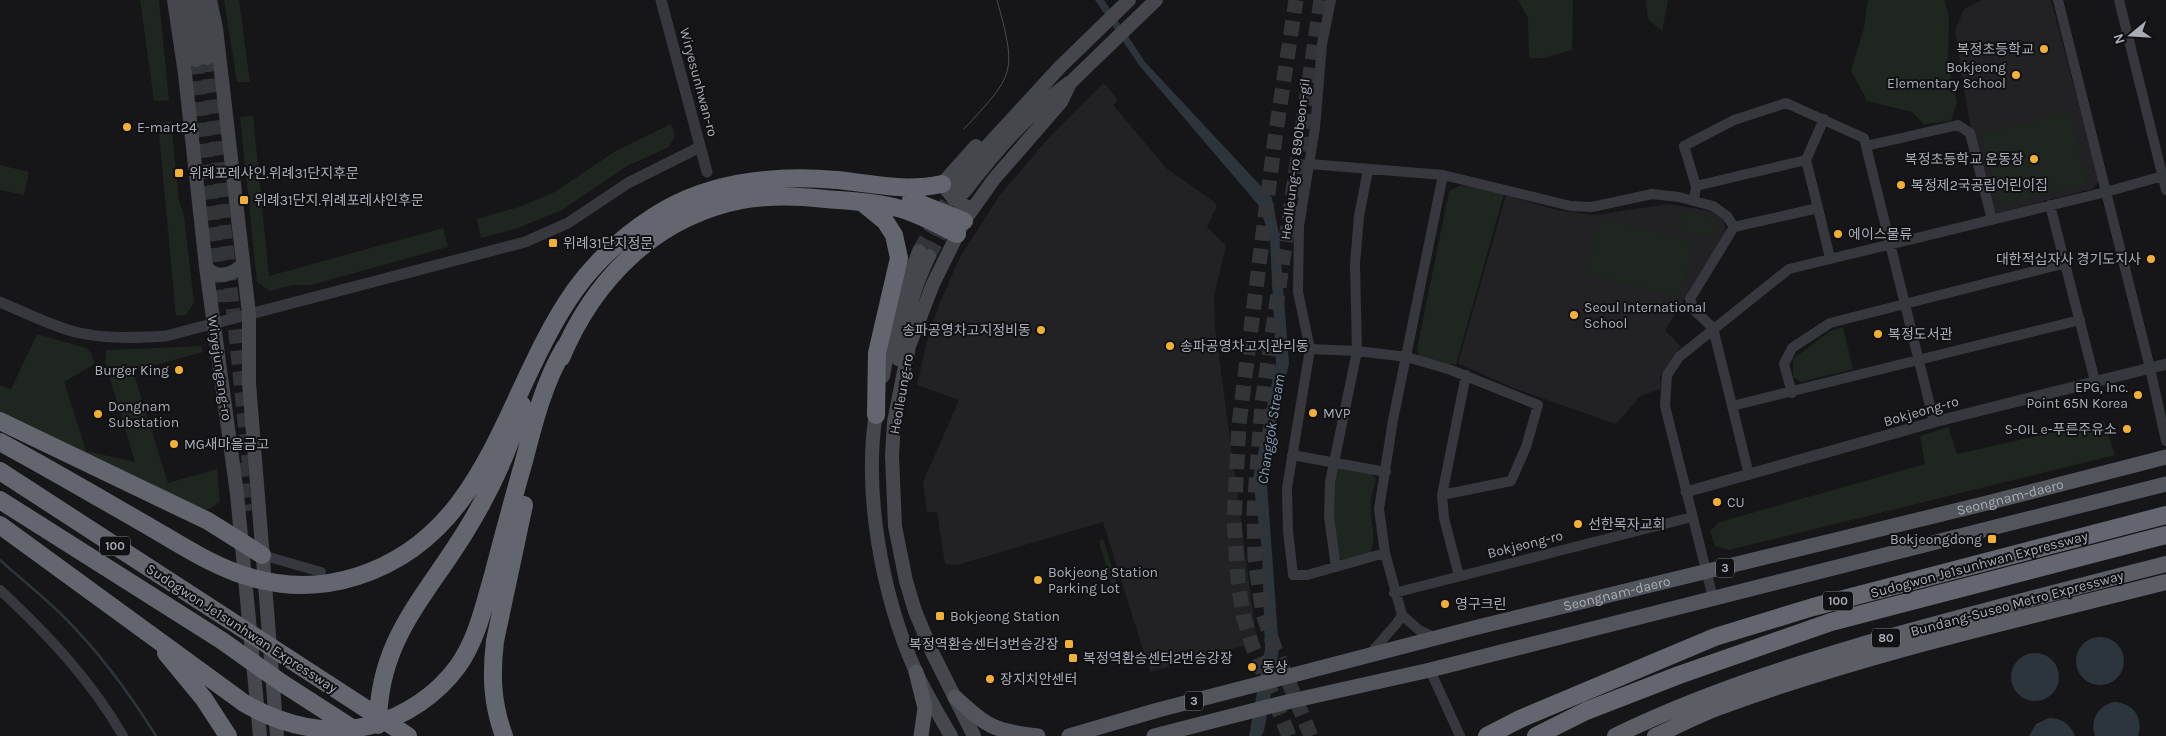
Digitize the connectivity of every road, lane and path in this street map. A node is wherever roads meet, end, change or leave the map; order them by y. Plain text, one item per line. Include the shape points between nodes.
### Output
1 (174, 0) edge
2 (187, 0) edge
3 (197, 0) edge
4 (210, 0) edge
5 (661, 0) edge
6 (1129, 0) edge
7 (1156, 0) edge
8 (1331, 0) edge
9 (2059, 0) edge
10 (2119, 0) edge
11 (1070, 83) junction
12 (1824, 119) junction
13 (1866, 146) junction
14 (700, 147) junction
15 (1806, 160) junction
16 (1310, 164) junction
17 (1368, 170) junction
18 (707, 172) dead end
19 (1443, 175) junction
20 (2164, 176) edge
21 (868, 185) junction
22 (1696, 186) junction
23 (954, 188) junction
24 (2166, 190) edge
25 (2106, 192) junction
26 (1694, 201) junction
27 (863, 203) junction
28 (2050, 205) junction
29 (1818, 208) junction
30 (1992, 220) junction
31 (964, 222) junction
32 (1734, 227) junction
33 (1889, 244) junction
34 (1830, 258) junction
35 (243, 264) junction
36 (2066, 264) junction
37 (206, 267) junction
38 (0, 302) edge
39 (1904, 304) junction
40 (249, 314) junction
41 (2080, 320) junction
42 (215, 324) junction
43 (1713, 328) junction
44 (565, 347) junction
45 (1310, 349) junction
46 (1357, 351) junction
47 (540, 352) junction
48 (1407, 357) junction
49 (1919, 361) junction
50 (2166, 364) edge
51 (2150, 368) junction
52 (1466, 376) junction
53 (2095, 381) junction
54 (1792, 393) junction
55 (1732, 406) junction
56 (876, 415) junction
57 (0, 421) edge
58 (894, 422) junction
59 (1934, 422) junction
60 (0, 442) edge
61 (2166, 442) edge
62 (1292, 455) junction
63 (2166, 457) edge
64 (1335, 461) junction
65 (0, 472) edge
66 (1386, 472) junction
67 (1749, 475) junction
68 (2166, 484) edge
69 (1686, 492) junction
70 (1442, 495) junction
71 (0, 500) edge
72 (237, 501) junction
73 (2166, 515) edge
74 (1692, 517) junction
75 (208, 521) junction
76 (0, 525) edge
77 (2166, 535) edge
78 (240, 540) junction
79 (1385, 553) junction
80 (262, 555) junction
81 (2166, 564) edge
82 (1336, 567) junction
83 (321, 572) dead end
84 (1707, 572) junction
85 (1459, 576) junction
86 (2166, 582) edge
87 (0, 590) edge
88 (1394, 593) junction
89 (1713, 598) junction
90 (1402, 615) junction
91 (142, 626) junction
92 (1436, 638) junction
93 (1368, 655) junction
94 (1430, 670) junction
95 (916, 672) junction
96 (302, 696) junction
97 (955, 697) junction
98 (503, 731) edge
99 (123, 736) edge
100 (228, 736) edge
101 (260, 736) edge
102 (277, 736) edge
103 (338, 736) edge
104 (364, 736) edge
105 (379, 736) edge
106 (408, 736) edge
107 (921, 736) edge
108 (951, 736) edge
109 (974, 736) edge
110 (1038, 736) edge
111 (1069, 736) edge
112 (1154, 736) edge
113 (1460, 736) edge
114 (1487, 736) edge
115 (1536, 736) edge
116 (1615, 736) edge
117 (1655, 736) edge

1 - 37 main road, Wiryejungang-ro
2 - 3 main road via 202,59
4 - 35 main road, Wiryejungang-ro
5 - 14 street, Wiryesunhwan-ro
6 - 23 main road via 1060,67 1027,92
7 - 11 main road, Heolleung-ro
8 - 16 street, Heolleung-ro 890beon-gil via 1322,44
9 - 25 street
10 - 20 street
11 - 23 main road via 1047,100
11 - 31 main road, Heolleung-ro via 1061,102 994,179
12 - 13 street via 1864,138
12 - 15 street
12 - 22 street via 1786,103 1734,120 1684,146
13 - 30 street via 1958,125 1970,132
13 - 33 street
14 - 18 street, Wiryesunhwan-ro
14 - 40 street via 628,183 568,223 540,236
15 - 22 street
15 - 29 street
16 - 17 street
16 - 45 street, Heolleung-ro 890beon-gil via 1299,226 1298,292
17 - 19 street
17 - 46 street via 1359,216 1355,264
19 - 26 street via 1571,206 1592,207 1652,194
19 - 48 street
20 - 24 street
20 - 25 street
21 - 23 highway
21 - 31 highway
21 - 47 highway via 828,180 754,181 709,191 675,204 631,232 590,271 567,302
22 - 26 street
23 - 31 main road via 954,199
25 - 28 street
25 - 51 street
26 - 32 street via 1713,206 1727,216
27 - 31 highway via 900,208 923,217
27 - 44 highway via 754,198 722,206 675,225 616,269 586,307
27 - 56 highway via 885,221 894,235 899,258 877,353
28 - 30 street
28 - 36 street
29 - 32 street
29 - 34 street
30 - 33 street
31 - 58 main road, Heolleung-ro via 933,284 910,346
32 - 43 street via 1690,299 1694,310
33 - 34 street
33 - 39 street
34 - 43 street via 1789,269
35 - 37 main road via 233,273 222,275 214,274
35 - 40 main road, Wiryejungang-ro
36 - 39 street
36 - 41 street
37 - 42 main road, Wiryejungang-ro
38 - 42 street via 72,331 111,338 166,336
39 - 49 street
39 - 54 street via 1830,323 1792,348 1784,364
40 - 42 street
40 - 80 main road, Wiryejungang-ro via 249,383
41 - 49 street
41 - 53 street
42 - 72 main road, Wiryejungang-ro
43 - 55 street
43 - 69 street via 1678,357 1667,375 1665,406
44 - 91 highway via 550,376 536,418 480,621 464,656 445,681 420,703 402,714 368,726 343,730 306,728 284,722 244,703
44 - 98 highway via 518,527 495,641 492,686
45 - 46 street
45 - 62 street, Heolleung-ro 890beon-gil
46 - 48 street
46 - 64 street
47 - 60 highway via 458,506 435,531 399,559 346,580 303,585 249,576 219,564
47 - 105 highway via 510,445 486,496 412,610 393,646 381,689
48 - 52 street
48 - 66 street
49 - 54 street
49 - 59 street
50 - 51 street, Bokjeong-ro
51 - 53 street, Bokjeong-ro
51 - 61 street
52 - 70 street
52 - 70 street via 1538,405 1526,447 1511,481
53 - 59 street, Bokjeong-ro
54 - 55 street
55 - 67 street
56 - 58 main road, Heolleung-ro via 892,326 924,253 905,318 895,376
56 - 95 main road, Heolleung-ro via 872,461 877,534 893,605
57 - 75 highway
58 - 97 main road, Heolleung-ro via 893,494 900,553 915,611
59 - 67 street, Bokjeong-ro
62 - 64 street
62 - 82 street, Heolleung-ro 890beon-gil via 1287,488 1293,575 1307,575
63 - 84 main road, Seongnam-daero / 3
64 - 66 street
64 - 82 street via 1330,482 1329,517
65 - 106 highway, Sudogwon Je1sunhwan Expressway / 100
66 - 79 street via 1379,509
67 - 69 street, Bokjeong-ro
68 - 89 main road, Seongnam-daero / 3
69 - 74 street
70 - 85 street via 1444,518
71 - 96 highway, Sudogwon Je1sunhwan Expressway / 100 via 221,640
72 - 75 main road via 225,520
72 - 78 main road, Wiryejungang-ro
73 - 114 highway, Sudogwon Je1sunhwan Expressway / 100 via 1813,607 1715,637
74 - 84 street
74 - 85 street, Bokjeong-ro
75 - 78 highway
76 - 91 highway
77 - 115 highway, Sudogwon Je1sunhwan Expressway / 100 via 1831,622 1679,675 1586,711
78 - 80 highway
78 - 101 main road, Wiryejungang-ro
79 - 82 street, Heolleung-ro 890beon-gil
79 - 88 street
80 - 83 street
80 - 102 main road, Wiryejungang-ro
81 - 116 highway, Bundang-Suseo Metro Expressway / 80 via 1814,658 1714,693
84 - 89 street
84 - 92 main road, Seongnam-daero / 3
85 - 88 street, Bokjeong-ro
86 - 117 highway, Bundang-Suseo Metro Expressway / 80 via 1945,638 1819,674 1716,709
87 - 99 street via 41,628 84,677
88 - 90 street
89 - 94 main road, Seongnam-daero / 3
90 - 92 street via 1419,630
90 - 93 street
91 - 100 highway via 189,680
92 - 93 main road, Seongnam-daero / 3
93 - 111 main road, Seongnam-daero / 3
94 - 112 main road, Seongnam-daero / 3
94 - 113 street
95 - 107 main road via 925,708
95 - 108 main road, Heolleung-ro
96 - 103 highway
96 - 104 highway, Sudogwon Je1sunhwan Expressway / 100
97 - 109 main road, Heolleung-ro
97 - 110 main road via 979,720 997,729

